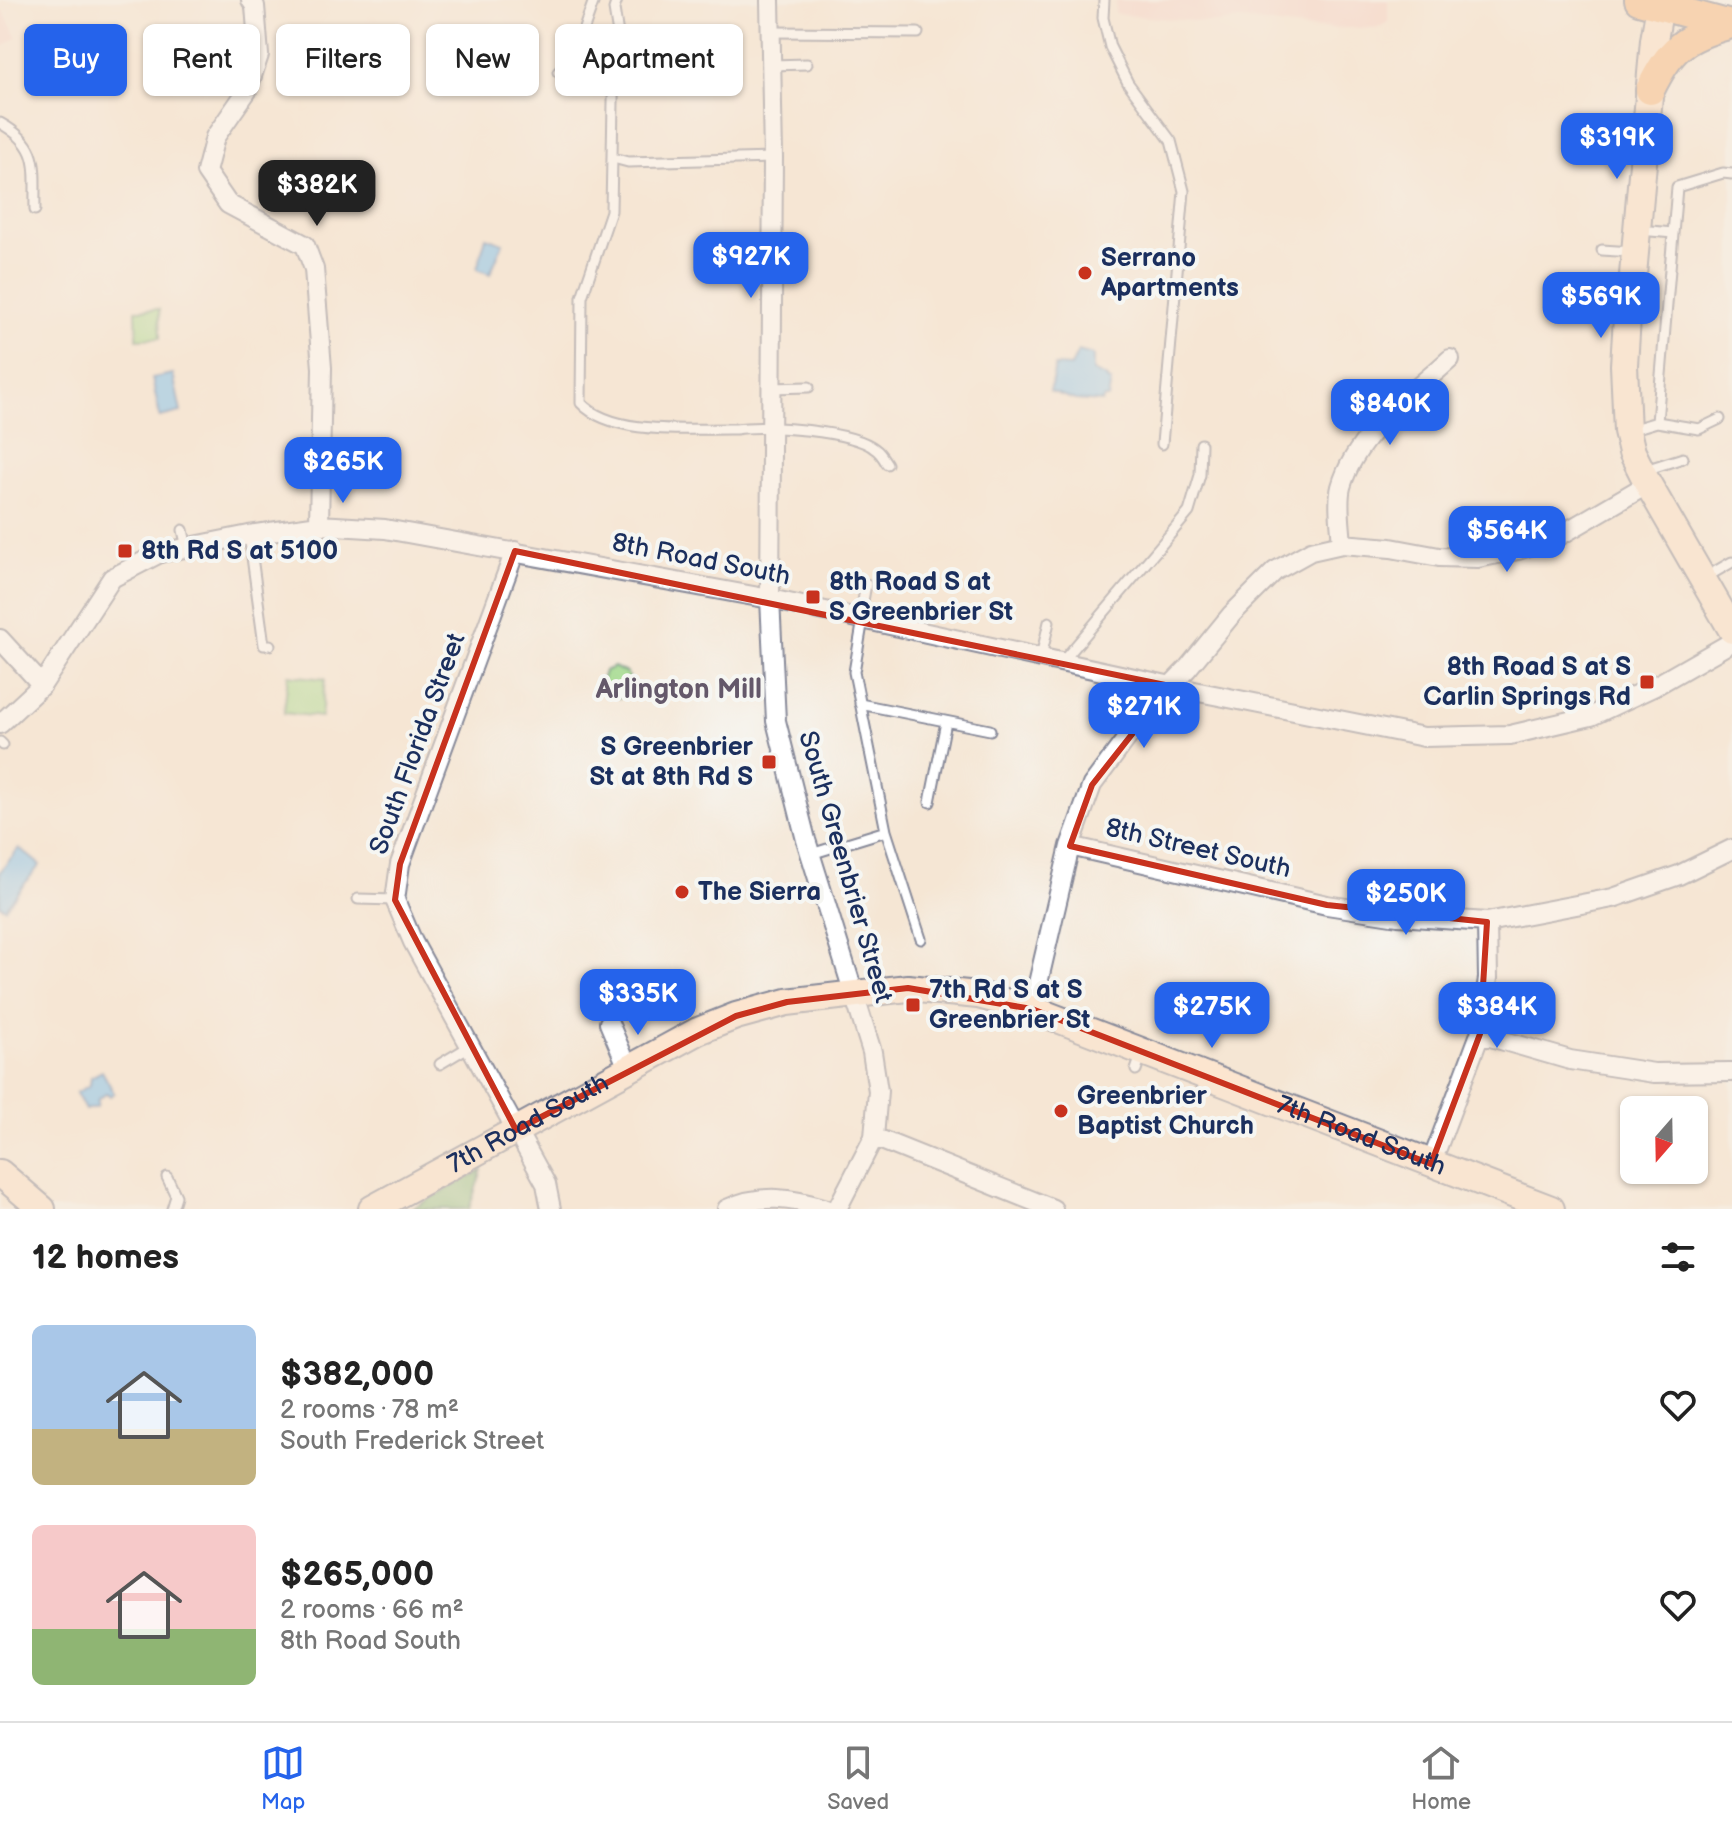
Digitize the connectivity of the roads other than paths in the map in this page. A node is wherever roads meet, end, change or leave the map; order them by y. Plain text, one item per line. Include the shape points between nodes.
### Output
1 (251, 0) edge
2 (594, 0) edge
3 (617, 0) edge
4 (770, 0) edge
5 (1104, 0) edge
6 (1653, 2) edge
7 (586, 24) edge
8 (1730, 25) edge
9 (772, 32) junction
10 (918, 33) dead end
11 (807, 64) dead end
12 (772, 65) junction
13 (1650, 90) junction
14 (0, 123) edge
15 (1615, 134) dead end
16 (1646, 137) junction
17 (613, 158) junction
18 (773, 158) junction
19 (1732, 174) edge
20 (35, 210) dead end
21 (1673, 233) junction
22 (1602, 250) dead end
23 (1635, 252) junction
24 (1450, 359) dead end
25 (809, 387) dead end
26 (771, 388) junction
27 (1720, 419) dead end
28 (1657, 422) junction
29 (772, 428) junction
30 (1627, 431) junction
31 (1162, 444) dead end
32 (1201, 444) dead end
33 (1683, 458) dead end
34 (887, 464) dead end
35 (1645, 478) junction
36 (319, 525) junction
37 (249, 535) junction
38 (1342, 544) junction
39 (515, 551) junction
40 (1732, 562) edge
41 (1703, 578) junction
42 (866, 584) dead end
43 (770, 599) junction
44 (861, 618) junction
45 (1049, 622) dead end
46 (1732, 630) edge
47 (0, 639) edge
48 (1732, 642) edge
49 (270, 645) dead end
50 (1041, 657) junction
51 (1063, 661) junction
52 (42, 685) junction
53 (1170, 686) junction
54 (860, 704) junction
55 (1, 720) edge
56 (946, 722) junction
57 (990, 730) dead end
58 (930, 802) dead end
59 (886, 831) junction
60 (1070, 846) junction
61 (1732, 849) edge
62 (811, 854) junction
63 (358, 899) dead end
64 (395, 900) junction
65 (1487, 922) junction
66 (921, 939) dead end
67 (854, 992) junction
68 (1032, 1009) junction
69 (609, 1023) dead end
70 (1480, 1034) junction
71 (470, 1046) junction
72 (440, 1064) dead end
73 (628, 1068) junction
74 (1732, 1072) edge
75 (516, 1130) junction
76 (874, 1137) junction
77 (1431, 1164) junction
78 (0, 1173) edge
79 (167, 1177) dead end
80 (1016, 1202) edge
81 (42, 1209) edge
82 (172, 1209) edge
83 (372, 1209) edge
84 (551, 1209) edge
85 (727, 1209) edge
86 (827, 1209) edge
87 (837, 1209) edge
88 (1053, 1209) edge
89 (1551, 1209) edge

1 - 36 street via 259,55 247,91 215,137 206,172 228,204 305,245 314,269 322,368
2 - 7 lane
3 - 17 lane
4 - 9 street, South Greenbrier Street
5 - 31 lane via 1110,47 1128,83 1171,141 1184,191
6 - 8 main road
6 - 13 street
8 - 13 main road via 1677,46
9 - 10 lane
9 - 12 street, South Greenbrier Street
11 - 12 lane
12 - 18 street, South Greenbrier Street
13 - 16 street
14 - 20 lane via 29,145
15 - 16 lane
16 - 23 street
17 - 18 lane
17 - 29 lane via 611,211 582,297 581,403 589,412 634,426
18 - 26 street, South Greenbrier Street
19 - 21 lane via 1677,187
21 - 23 lane
21 - 28 lane
22 - 23 lane
23 - 30 street via 1624,365
24 - 38 street via 1357,453 1340,489
25 - 26 lane
26 - 29 street, South Greenbrier Street
27 - 28 lane via 1699,429
28 - 30 lane
29 - 34 lane via 860,441 876,449
29 - 43 street, South Greenbrier Street
30 - 35 street
32 - 51 lane via 1200,475 1189,512
33 - 35 lane
35 - 38 street via 1559,536 1518,550 1478,558 1439,557
35 - 41 street
36 - 37 street, 8th Road South
36 - 39 street, 8th Road South via 385,529
37 - 49 lane via 264,645
37 - 52 street, 8th Road South via 185,539 112,578
38 - 53 street via 1311,551 1275,571
39 - 43 street, 8th Road South
39 - 64 street, South Florida Street via 400,864
40 - 41 lane
41 - 46 street
42 - 44 lane
43 - 44 street, 8th Road South
43 - 62 street, South Greenbrier Street via 776,721
44 - 50 street, 8th Road South
44 - 54 lane via 854,668
45 - 50 lane
47 - 52 street
48 - 53 street, 8th Road South via 1591,716 1510,735 1424,737
50 - 51 street, 8th Road South
51 - 53 street, 8th Road South
52 - 55 street, 8th Road South
53 - 60 street via 1092,785
54 - 56 lane
54 - 59 lane
56 - 57 lane
56 - 58 lane
59 - 62 lane
59 - 66 lane
60 - 65 street, 8th Street South via 1327,905
60 - 68 street
61 - 65 street, 8th Street South via 1613,898
62 - 67 street, South Greenbrier Street
63 - 64 lane
64 - 71 street
65 - 70 street via 1488,978
67 - 68 street, 7th Road South via 908,988 978,995
67 - 73 street, 7th Road South via 736,1016
67 - 76 street, South Greenbrier Street via 878,1091
68 - 77 street, 7th Road South via 1139,1060 1178,1069
69 - 73 street
70 - 74 street via 1570,1060 1654,1073
70 - 77 street
71 - 72 lane
71 - 75 street
73 - 75 street, 7th Road South
75 - 83 street, 7th Road South
75 - 84 street via 546,1184
76 - 80 street
76 - 87 street, South Greenbrier Street
77 - 89 street, 7th Road South
78 - 81 street
79 - 82 lane via 176,1196
80 - 88 street
85 - 86 street via 747,1200 791,1198

